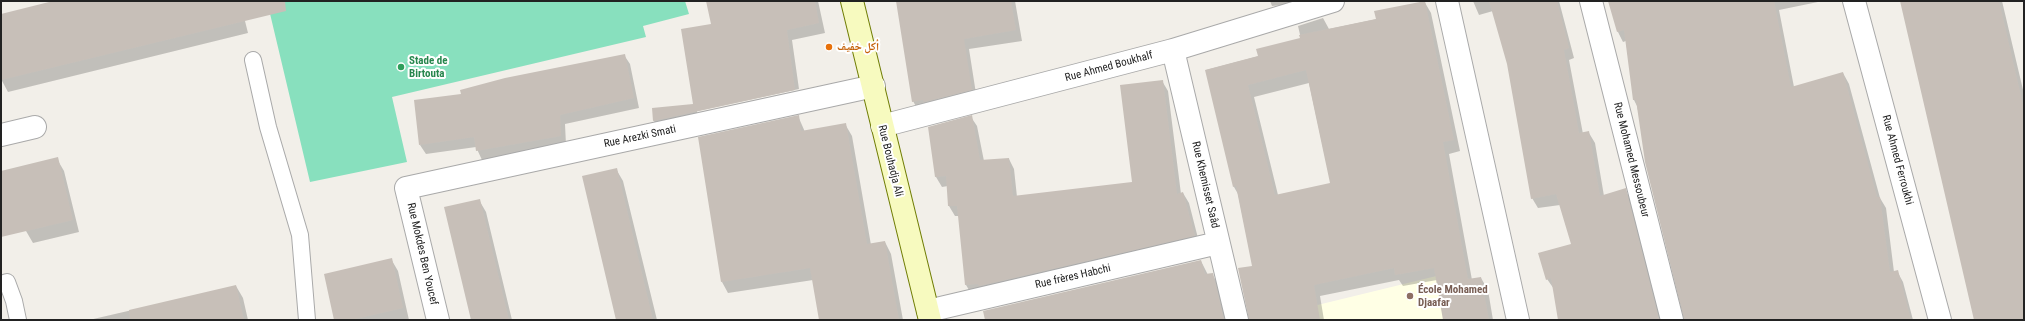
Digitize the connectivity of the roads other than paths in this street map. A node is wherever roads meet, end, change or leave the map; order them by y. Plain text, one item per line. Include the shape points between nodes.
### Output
1 (852, 1) edge
2 (1333, 1) edge
3 (1447, 1) edge
4 (1591, 1) edge
5 (1854, 1) edge
6 (1173, 50) junction
7 (253, 60) dead end
8 (874, 86) junction
9 (882, 126) junction
10 (34, 127) dead end
11 (1, 135) edge
12 (406, 188) joint
13 (1218, 243) junction
14 (1, 284) edge
15 (929, 316) edge
16 (18, 320) edge
17 (307, 320) edge
18 (438, 320) edge
19 (1236, 320) edge
20 (1518, 320) edge
21 (1672, 320) edge
22 (1940, 320) edge

1 - 8 main road, Rue Bouhadja Ali
2 - 6 street, Rue Ahmed Boukhalf
3 - 20 street
4 - 21 street, Rue Mohamed Messoubeur
5 - 22 street, Rue Ahmed Ferroukhi
6 - 9 street, Rue Ahmed Boukhalf
6 - 13 street, Rue Khemisset Saâd
7 - 17 lane via 268,127 300,236
8 - 9 main road, Rue Bouhadja Ali
8 - 12 street, Rue Arezki Smati
9 - 15 main road, Rue Bouhadja Ali
10 - 11 street
12 - 18 street, Rue Mokdes Ben Youcef
13 - 15 street, Rue frères Habchi
13 - 19 street, Rue Khemisset Saâd
14 - 16 lane via 7,282

